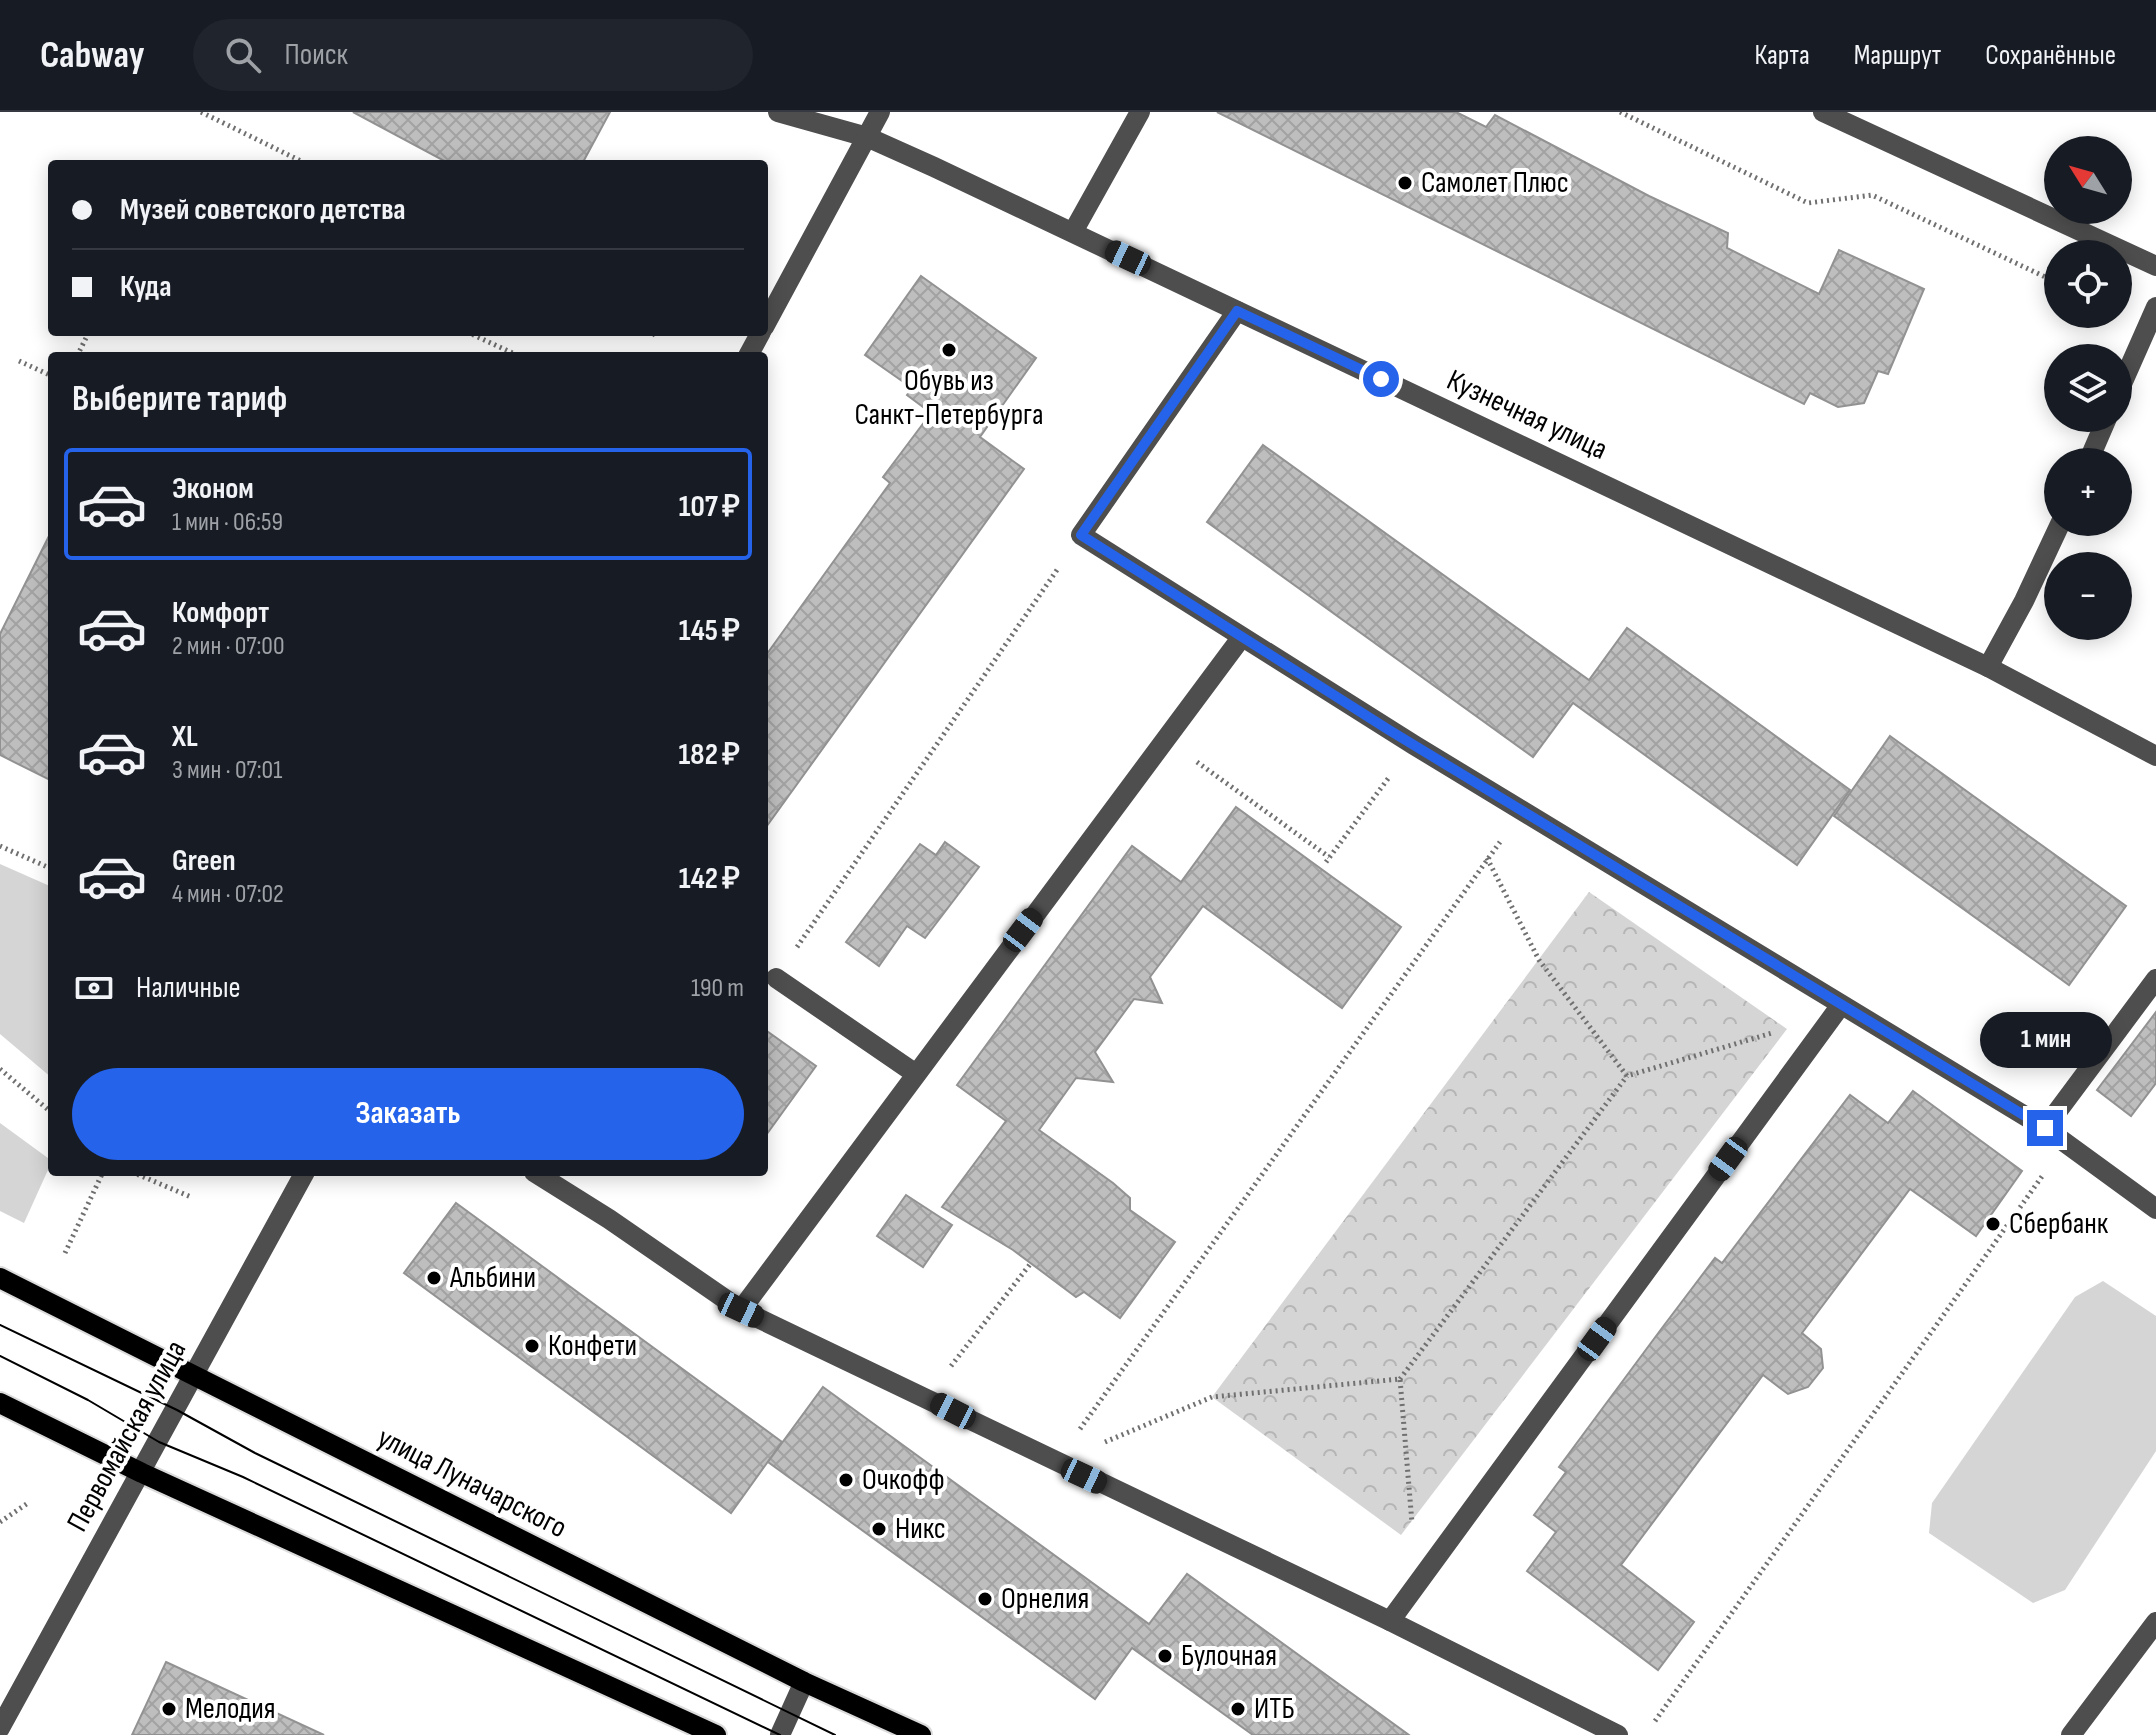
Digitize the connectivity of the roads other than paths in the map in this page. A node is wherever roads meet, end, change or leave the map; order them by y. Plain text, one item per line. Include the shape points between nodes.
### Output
1 (778, 112) edge
2 (880, 112) edge
3 (1140, 112) edge
4 (1823, 112) edge
5 (867, 137) junction
6 (1073, 232) junction
7 (2156, 266) edge
8 (2156, 307) edge
9 (1237, 311) junction
10 (768, 321) edge
11 (2132, 361) edge
12 (2054, 536) edge
13 (1241, 638) junction
14 (1988, 667) junction
15 (2156, 756) edge
16 (776, 978) road end
17 (2156, 979) edge
18 (1841, 1005) junction
19 (916, 1074) junction
20 (2045, 1128) junction
21 (303, 1176) edge
22 (540, 1176) edge
23 (2156, 1209) edge
24 (0, 1278) edge
25 (741, 1310) junction
26 (195, 1375) junction
27 (0, 1403) edge
28 (142, 1473) junction
29 (1390, 1621) junction
30 (2156, 1622) edge
31 (804, 1682) junction
32 (0, 1728) edge
33 (716, 1735) edge
34 (780, 1735) edge
35 (921, 1735) edge
36 (1618, 1735) edge
37 (2071, 1735) edge

1 - 5 street, Кузнечная улица
2 - 5 street
3 - 6 street
4 - 7 street
5 - 6 street, Кузнечная улица
5 - 10 street
6 - 9 street, Кузнечная улица
8 - 11 street
9 - 13 street via 1081,535
9 - 14 street, Кузнечная улица
12 - 14 street
13 - 18 street
13 - 19 street
14 - 15 street, Кузнечная улица
16 - 19 street
17 - 20 street
18 - 20 street
18 - 29 street
19 - 25 street
20 - 23 street
21 - 26 street, Первомайская улица
22 - 25 street
24 - 26 main road, улица Луначарского
25 - 29 street
26 - 28 street, Первомайская улица
26 - 31 main road, улица Луначарского
27 - 28 main road
28 - 32 street, Первомайская улица
28 - 33 main road
29 - 36 street
30 - 37 street
31 - 34 street
31 - 35 main road, улица Луначарского

